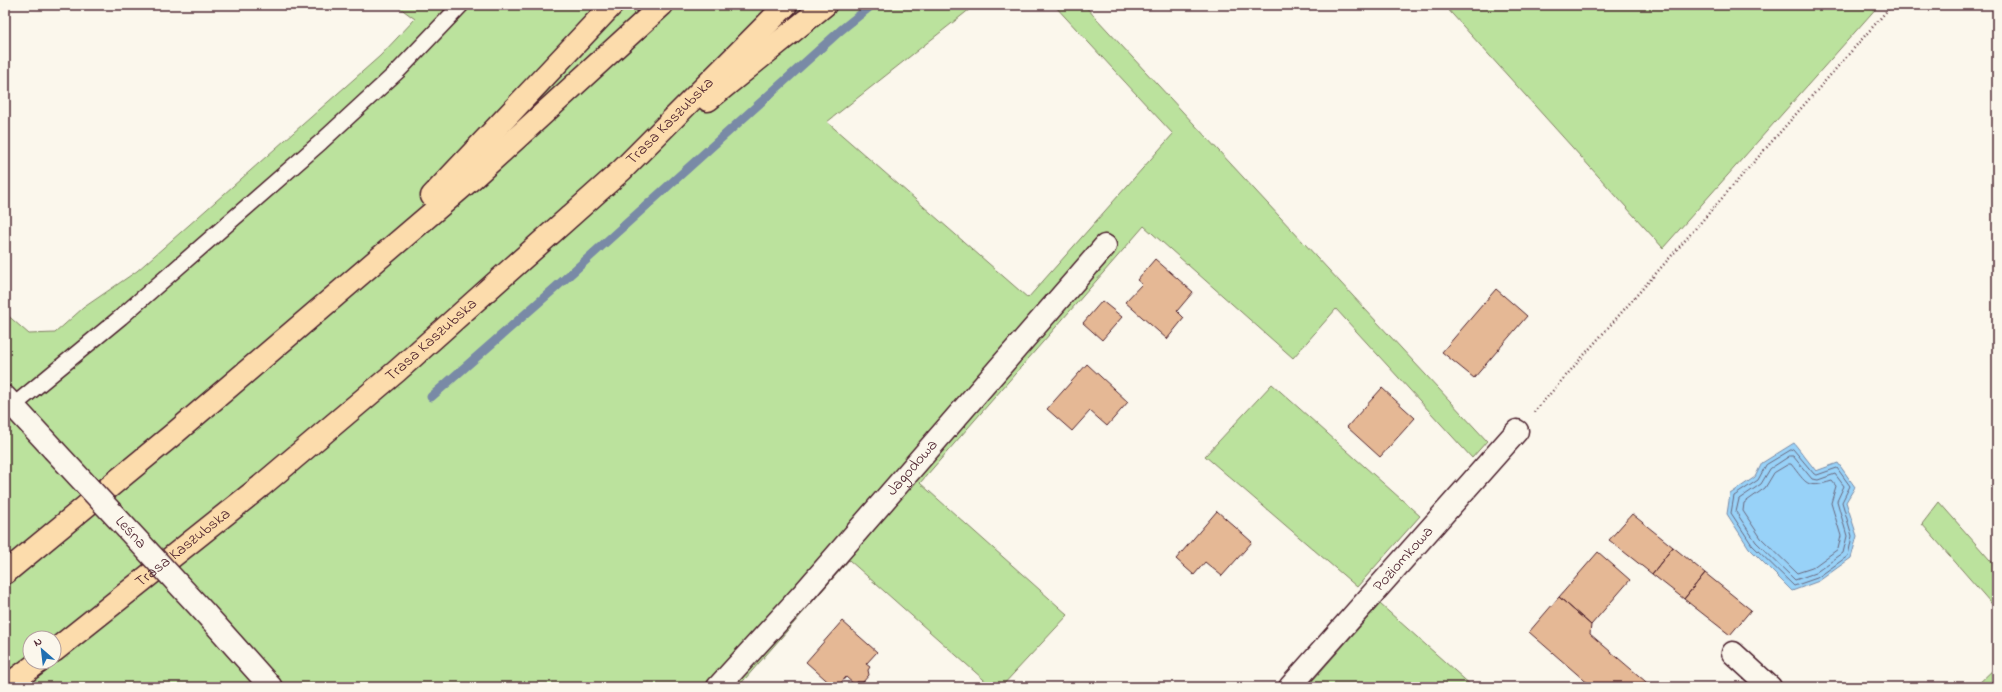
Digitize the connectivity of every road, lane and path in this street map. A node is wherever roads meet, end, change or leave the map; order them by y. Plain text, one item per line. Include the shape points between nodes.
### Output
1 (461, 5) edge
2 (612, 5) edge
3 (662, 5) edge
4 (786, 5) edge
5 (825, 5) edge
6 (1892, 5) edge
7 (622, 170) junction
8 (1105, 246) dead end
9 (360, 273) junction
10 (9, 402) edge
11 (1517, 431) joint
12 (5, 573) edge
13 (62, 645) edge
14 (1733, 653) dead end
15 (28, 670) edge
16 (5, 687) edge
17 (271, 687) edge
18 (718, 687) edge
19 (1290, 687) edge
20 (1770, 687) edge

1 - 10 lane via 398,72 321,142 121,317
2 - 9 highway
3 - 9 highway via 474,177
4 - 7 highway, Trasa Kaszubska
5 - 7 highway
6 - 11 path
7 - 13 highway, Trasa Kaszubska via 385,381 255,490
8 - 18 street, Jagodowa via 802,595
9 - 12 highway via 176,432
10 - 17 street, Leśna, bridge
11 - 19 street, Poziomkowa
14 - 20 street
15 - 16 highway

